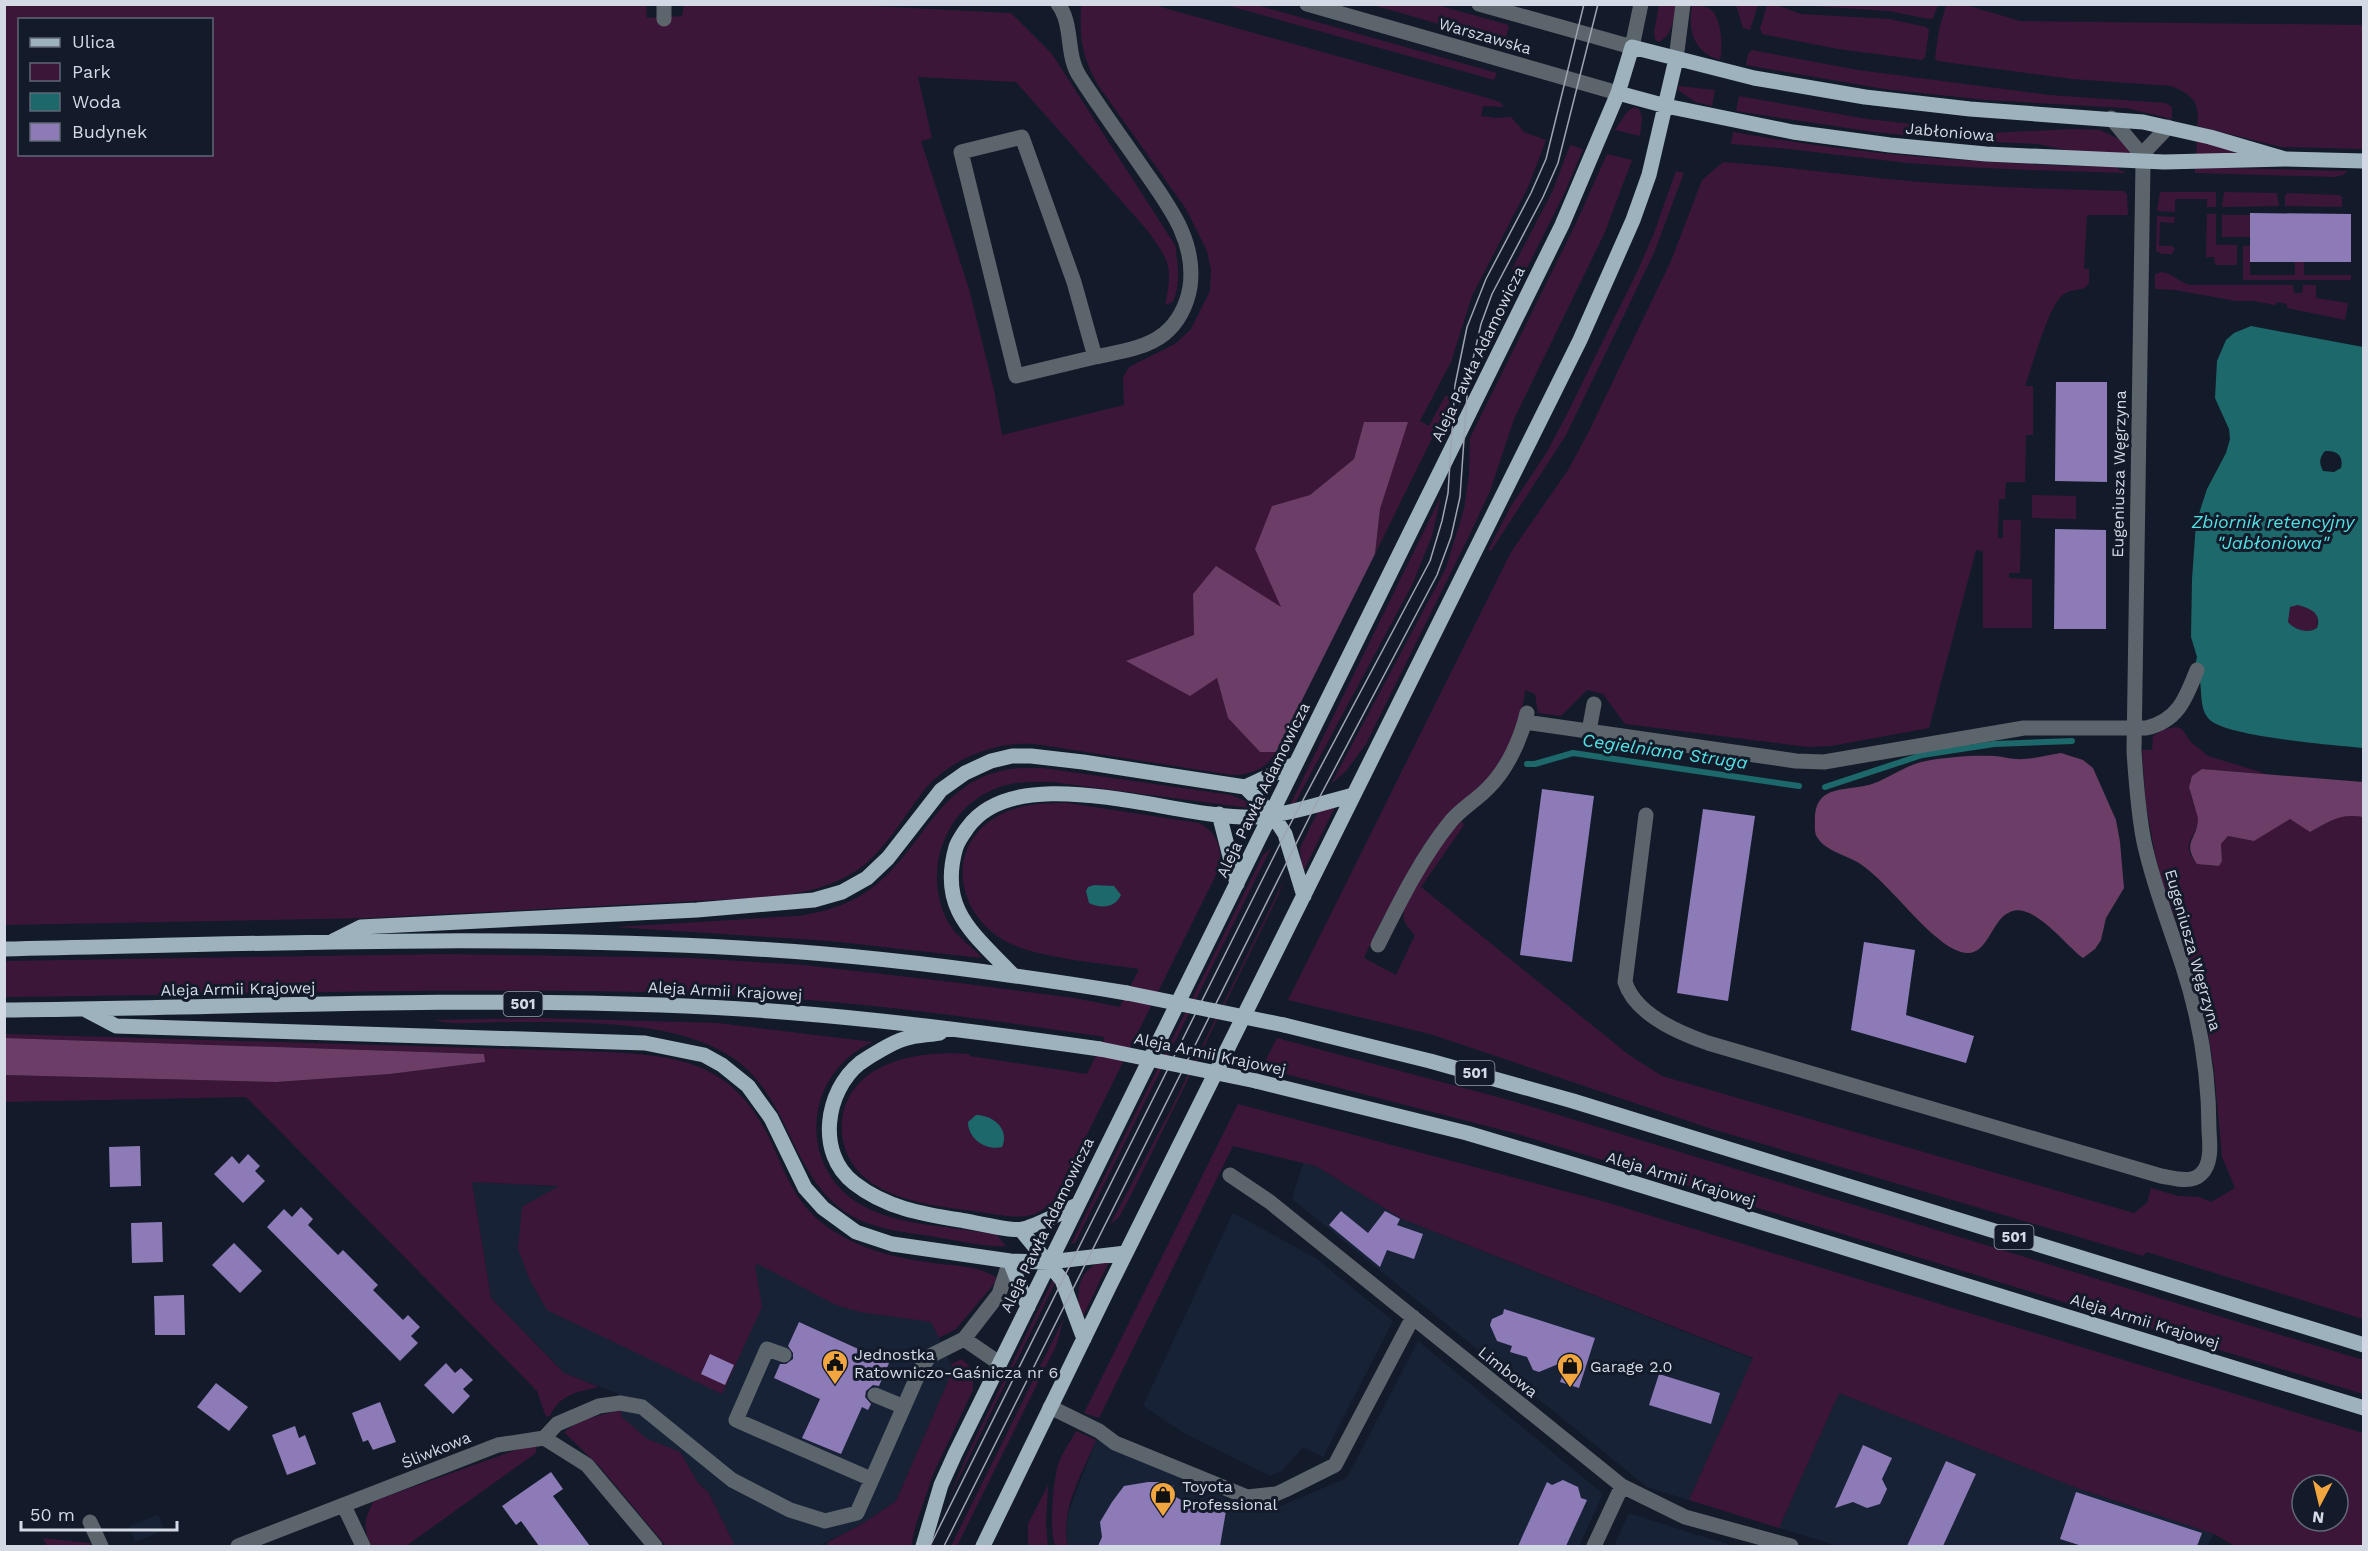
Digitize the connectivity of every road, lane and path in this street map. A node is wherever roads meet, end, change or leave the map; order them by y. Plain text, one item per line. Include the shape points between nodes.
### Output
1 (1058, 4) edge
2 (1307, 4) edge
3 (1479, 4) edge
4 (1641, 4) edge
5 (1683, 4) edge
6 (1632, 48) junction
7 (1676, 59) junction
8 (1618, 93) junction
9 (1666, 106) junction
10 (2111, 118) junction
11 (2168, 127) junction
12 (2285, 159) junction
13 (2364, 161) edge
14 (2143, 162) junction
15 (1095, 357) junction
16 (2197, 669) dead end
17 (1594, 704) dead end
18 (2133, 728) junction
19 (1589, 731) junction
20 (1295, 764) junction
21 (1245, 787) junction
22 (1353, 795) junction
23 (1219, 814) junction
24 (1272, 814) junction
25 (1646, 815) dead end
26 (1237, 884) junction
27 (1304, 896) junction
28 (329, 943) junction
29 (1378, 945) dead end
30 (4, 949) edge
31 (1012, 974) junction
32 (84, 1009) junction
33 (4, 1010) edge
34 (961, 1029) junction
35 (1230, 1174) dead end
36 (1077, 1205) junction
37 (1021, 1230) junction
38 (1126, 1253) junction
39 (1010, 1261) junction
40 (1049, 1262) junction
41 (1028, 1307) junction
42 (1413, 1317) junction
43 (964, 1339) junction
44 (1084, 1339) junction
45 (2364, 1345) edge
46 (784, 1356) dead end
47 (999, 1363) junction
48 (875, 1395) dead end
49 (904, 1407) junction
50 (1050, 1407) junction
51 (2364, 1408) edge
52 (544, 1438) junction
53 (871, 1479) junction
54 (1622, 1486) junction
55 (344, 1506) junction
56 (90, 1522) dead end
57 (101, 1546) edge
58 (238, 1546) edge
59 (363, 1546) edge
60 (655, 1546) edge
61 (923, 1546) edge
62 (983, 1546) edge
63 (1593, 1546) edge
64 (1791, 1546) edge

1 - 15 street via 1064,13 1073,66 1172,211 1192,268 1188,299 1164,334 1142,346
2 - 8 street, Warszawska
3 - 6 street, Warszawska
4 - 6 street
5 - 7 street
6 - 7 main road, Jabłoniowa
6 - 8 main road, Aleja Pawła Adamowicza
7 - 9 main road
7 - 10 main road, Jabłoniowa via 1754,78 1865,97 1970,109
8 - 9 main road, Jabłoniowa
8 - 20 main road, Aleja Pawła Adamowicza via 1557,235
9 - 14 main road, Jabłoniowa via 1793,132 1890,145
9 - 22 main road via 1633,220 1580,340
10 - 11 main road, Jabłoniowa
10 - 14 street
11 - 12 main road, Jabłoniowa
11 - 14 street via 2147,149
12 - 13 main road, Jabłoniowa
12 - 14 main road, Jabłoniowa
14 - 18 street, Eugeniusza Węgrzyna
15 - 15 street via 1074,282 1022,137 961,152 1016,376
16 - 18 street via 2176,713 2157,726
17 - 19 street
18 - 19 street via 2024,728 1811,762
18 - 25 street, Eugeniusza Węgrzyna via 2144,841 2196,1016 2207,1076 2209,1158 2201,1175 2193,1179 2161,1176 1708,1043 1669,1027 1635,1002 1625,982
19 - 29 street via 1526,717 1511,755 1490,787 1461,810 1432,848
20 - 21 main road
20 - 24 main road, Aleja Pawła Adamowicza
21 - 24 main road
21 - 28 main road via 1012,756 965,772 941,790 888,858 867,878 842,892 814,900 698,910 361,927
22 - 24 main road
22 - 27 main road
23 - 24 main road
23 - 26 main road
23 - 31 main road via 1077,795 1033,794 989,807 958,840 950,866 950,884 960,916
24 - 26 main road, Aleja Pawła Adamowicza
24 - 27 main road via 1285,834
26 - 36 main road, Aleja Pawła Adamowicza
27 - 38 main road
28 - 30 main road, 501
28 - 31 main road, 501 via 573,943 730,948 877,958
31 - 45 main road, 501, bridge via 1284,1025 1430,1061 1573,1101
32 - 33 main road, Aleja Armii Krajowej / 501
32 - 34 main road, Aleja Armii Krajowej / 501 via 659,1005
32 - 39 main road via 116,1026 645,1042 682,1049 722,1065 748,1086 771,1118 805,1188 823,1208 855,1232 892,1244
34 - 37 main road via 903,1039 860,1064 834,1101 829,1122 837,1164 852,1182 883,1202 916,1212
34 - 51 main road, Aleja Armii Krajowej / 501, bridge via 1100,1049 1256,1081 1467,1133
35 - 42 street, Limbowa
36 - 37 main road
36 - 40 main road, Aleja Pawła Adamowicza
37 - 40 main road
38 - 40 main road
38 - 44 main road
39 - 40 main road
39 - 41 main road
39 - 43 street via 999,1294
40 - 41 main road, Aleja Pawła Adamowicza
40 - 44 main road via 1066,1288
41 - 47 main road, Aleja Pawła Adamowicza
42 - 50 street via 1335,1465 1276,1494 1247,1497 1114,1443 1099,1431
42 - 54 street, Limbowa
43 - 47 street
43 - 49 street via 930,1356
44 - 50 main road
46 - 53 street via 767,1349 736,1420
47 - 61 main road, Aleja Pawła Adamowicza via 942,1485
48 - 49 street
49 - 53 street
50 - 62 main road
52 - 53 street via 557,1424 599,1406 620,1403 642,1407 732,1480 790,1510 825,1521 857,1513
52 - 55 street, Śliwkowa via 498,1445
52 - 60 street via 587,1465
54 - 63 street
54 - 64 street, Limbowa via 1685,1517
55 - 58 street, Śliwkowa
55 - 59 street
56 - 57 street

